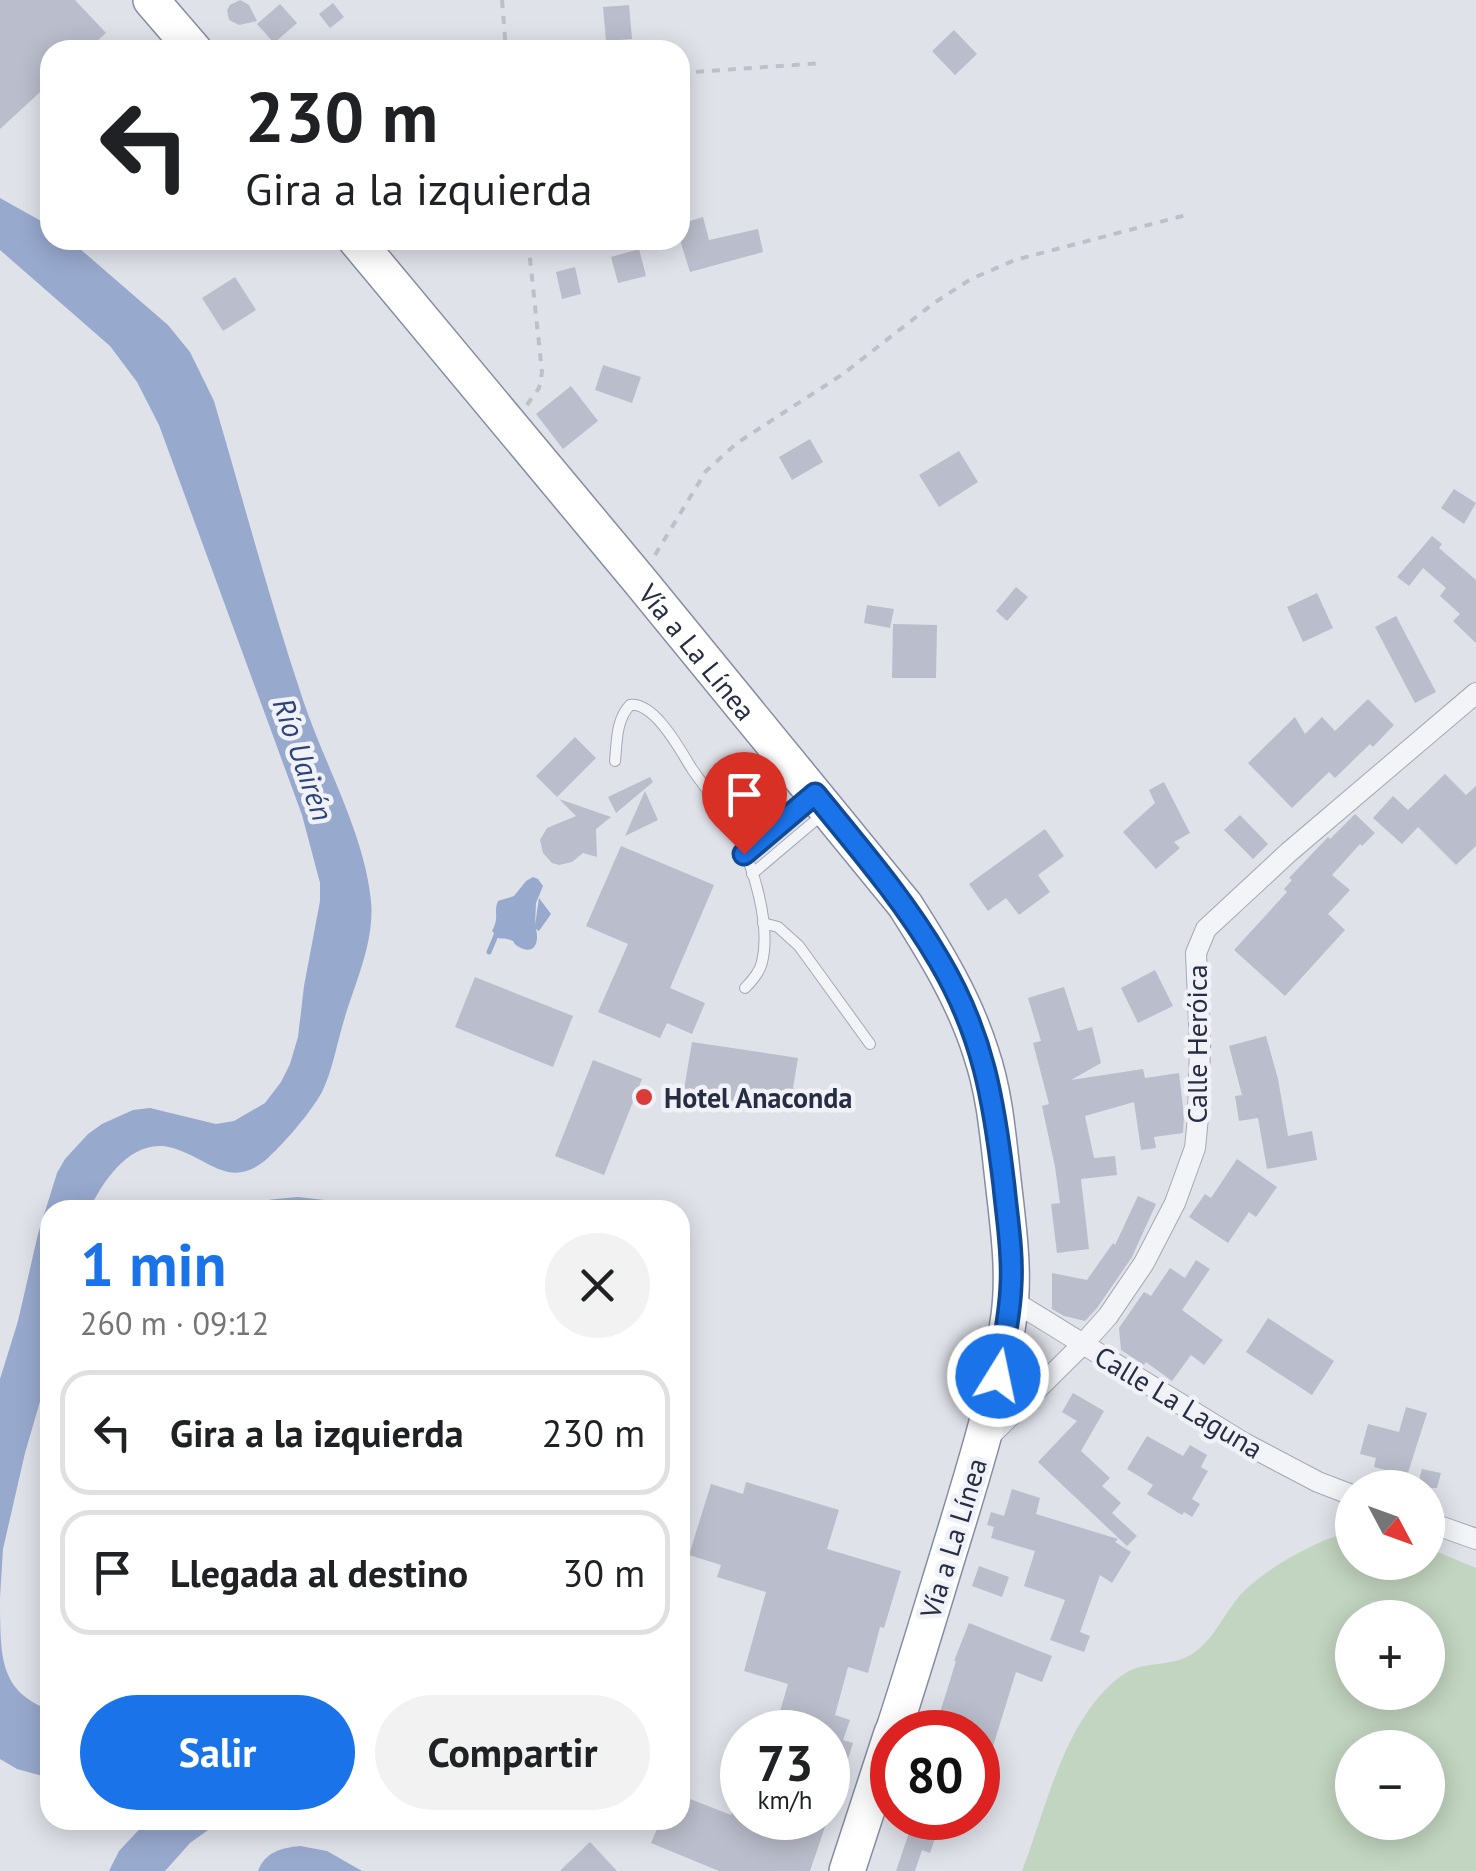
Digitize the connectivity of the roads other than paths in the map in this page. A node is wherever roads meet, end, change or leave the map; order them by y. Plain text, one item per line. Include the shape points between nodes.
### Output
1 (151, 0) edge
2 (185, 40) edge
3 (364, 250) edge
4 (1476, 694) edge
5 (615, 761) dead end
6 (822, 802) junction
7 (744, 854) junction
8 (752, 874) junction
9 (763, 923) junction
10 (745, 988) dead end
11 (870, 1044) dead end
12 (1010, 1300) junction
13 (1083, 1344) junction
14 (980, 1446) junction
15 (1335, 1489) edge
16 (1445, 1528) edge
17 (1476, 1539) edge
18 (900, 1710) edge
19 (870, 1802) edge
20 (847, 1871) edge

1 - 2 highway
3 - 6 highway, Vía a La Línea
4 - 13 street, Calle Heróica via 1206,930 1196,953 1200,1084 1187,1174 1144,1263
5 - 7 lane via 618,726 636,703 672,738
6 - 7 lane
6 - 8 lane
6 - 12 highway, Vía a La Línea via 905,905 966,1010 996,1119
7 - 8 lane
8 - 9 lane
9 - 10 lane via 762,962
9 - 11 lane via 798,946
12 - 13 street, Calle La Laguna
12 - 14 highway, Vía a La Línea
13 - 14 street, Calle Heróica
13 - 15 street, Calle La Laguna via 1244,1444
14 - 18 highway, Vía a La Línea
16 - 17 street
19 - 20 highway, Vía a La Línea

